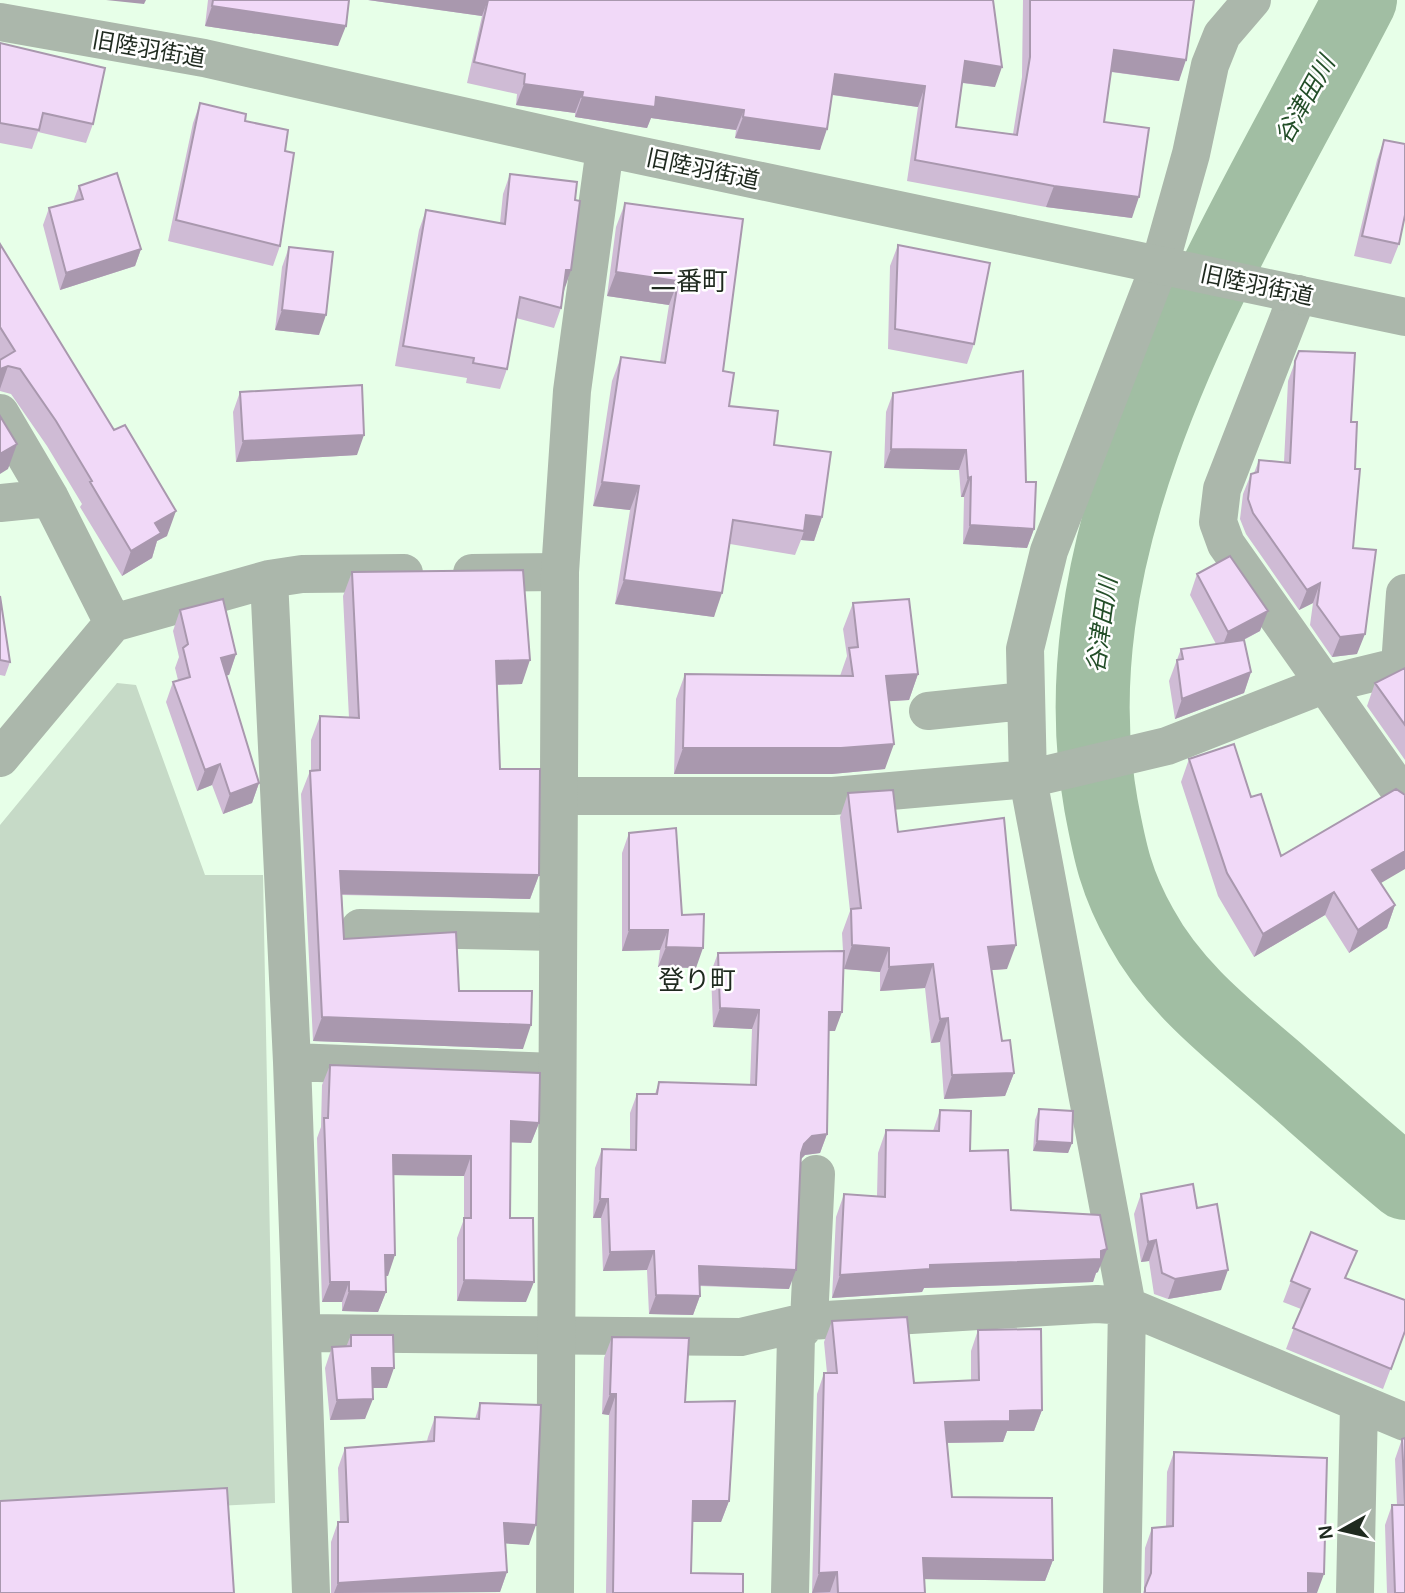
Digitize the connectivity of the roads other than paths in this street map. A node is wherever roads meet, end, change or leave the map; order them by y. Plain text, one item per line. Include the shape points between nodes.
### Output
1 (3, 0) edge
2 (1252, 0) edge
3 (0, 21) edge
4 (605, 148) junction
5 (1171, 267) junction
6 (1288, 292) junction
7 (1405, 317) edge
8 (0, 413) edge
9 (50, 498) junction
10 (0, 503) edge
11 (560, 572) junction
12 (269, 579) junction
13 (1405, 593) edge
14 (113, 623) junction
15 (1402, 666) edge
16 (1322, 685) junction
17 (1025, 701) junction
18 (928, 711) dead end
19 (0, 758) edge
20 (1028, 779) junction
21 (557, 796) junction
22 (1405, 798) edge
23 (360, 929) dead end
24 (557, 932) junction
25 (292, 1062) junction
26 (556, 1072) junction
27 (816, 1174) dead end
28 (1127, 1306) junction
29 (808, 1321) junction
30 (302, 1333) junction
31 (556, 1338) junction
32 (1359, 1404) junction
33 (1405, 1422) edge
34 (311, 1593) edge
35 (555, 1593) edge
36 (790, 1593) edge
37 (1122, 1593) edge
38 (1354, 1593) edge

1 - 3 street
2 - 5 street via 1222,35 1210,65
3 - 4 street, 旧陸羽街道 via 204,58
4 - 5 street, 旧陸羽街道
4 - 11 street via 572,391
5 - 6 street, 旧陸羽街道
5 - 17 street via 1049,551 1026,649
6 - 7 street, 旧陸羽街道
6 - 16 street via 1222,489 1218,522 1226,544
8 - 9 street
9 - 10 street
9 - 14 street
11 - 12 street via 302,574
11 - 21 street
12 - 14 street
12 - 25 street
13 - 15 street
14 - 19 street
15 - 16 street
16 - 20 street via 1167,746
16 - 22 street
17 - 18 street
17 - 20 street
20 - 21 street via 833,796
20 - 28 street
21 - 24 street
23 - 24 street
24 - 26 street
25 - 26 street
25 - 30 street
26 - 31 street
27 - 29 street
28 - 29 street
28 - 32 street
28 - 37 street
29 - 31 street via 741,1337
29 - 36 street via 796,1336
30 - 31 street
30 - 34 street
31 - 35 street
32 - 33 street
32 - 38 street

